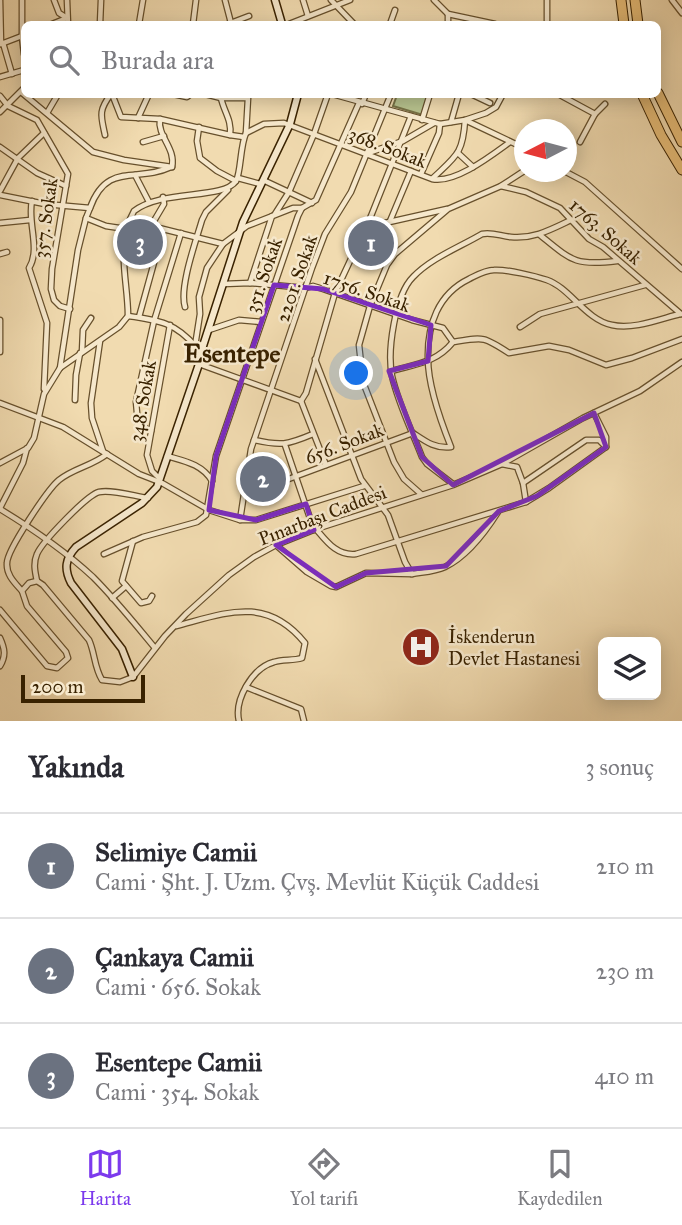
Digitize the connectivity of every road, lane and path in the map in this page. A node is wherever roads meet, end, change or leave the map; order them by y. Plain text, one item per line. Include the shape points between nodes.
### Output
1 (0, 0) edge
2 (22, 0) edge
3 (54, 0) edge
4 (67, 0) edge
5 (101, 0) edge
6 (143, 0) edge
7 (196, 0) edge
8 (225, 0) edge
9 (275, 0) edge
10 (303, 0) edge
11 (331, 0) edge
12 (350, 0) edge
13 (434, 0) edge
14 (547, 0) edge
15 (621, 0) edge
16 (635, 0) edge
17 (672, 0) edge
18 (336, 8) junction
19 (395, 10) dead end
20 (682, 13) edge
21 (448, 14) junction
22 (249, 16) dead end
23 (308, 16) junction
24 (23, 21) edge
25 (68, 21) edge
26 (100, 21) edge
27 (140, 21) edge
28 (193, 21) edge
29 (230, 21) edge
30 (238, 21) edge
31 (281, 21) edge
32 (296, 21) edge
33 (351, 21) edge
34 (391, 21) edge
35 (449, 21) edge
36 (481, 21) edge
37 (547, 21) edge
38 (624, 21) edge
39 (638, 21) edge
40 (21, 37) edge
41 (1, 44) edge
42 (21, 72) edge
43 (12, 74) junction
44 (0, 77) edge
45 (21, 92) edge
46 (0, 96) edge
47 (31, 98) edge
48 (54, 98) edge
49 (108, 98) edge
50 (113, 98) edge
51 (147, 98) edge
52 (221, 98) joint
53 (297, 98) edge
54 (328, 98) edge
55 (344, 98) edge
56 (364, 98) edge
57 (390, 98) edge
58 (429, 98) edge
59 (458, 98) edge
60 (479, 98) edge
61 (502, 98) edge
62 (565, 98) edge
63 (644, 98) edge
64 (659, 98) edge
65 (361, 103) junction
66 (490, 103) dead end
67 (605, 104) dead end
68 (8, 106) junction
69 (386, 110) junction
70 (0, 111) edge
71 (47, 113) junction
72 (595, 114) junction
73 (411, 116) junction
74 (138, 118) junction
75 (160, 119) junction
76 (422, 120) junction
77 (465, 120) junction
78 (451, 122) junction
79 (290, 124) junction
80 (437, 124) junction
81 (199, 127) junction
82 (44, 133) junction
83 (314, 134) junction
84 (105, 135) dead end
85 (230, 135) junction
86 (245, 135) junction
87 (164, 136) junction
88 (403, 141) junction
89 (682, 141) edge
90 (143, 142) dead end
91 (510, 142) junction
92 (580, 142) dead end
93 (341, 144) junction
94 (514, 144) edge
95 (0, 147) edge
96 (367, 153) junction
97 (458, 154) junction
98 (18, 158) junction
99 (393, 164) junction
100 (172, 167) junction
101 (473, 167) junction
102 (411, 170) junction
103 (682, 170) edge
104 (421, 174) junction
105 (135, 175) junction
106 (514, 178) edge
107 (577, 178) edge
108 (237, 179) junction
109 (432, 179) junction
110 (262, 182) junction
111 (66, 186) junction
112 (501, 186) junction
113 (229, 189) junction
114 (289, 192) junction
115 (0, 193) edge
116 (163, 197) junction
117 (32, 201) junction
118 (149, 202) junction
119 (312, 203) junction
120 (64, 206) junction
121 (90, 208) junction
122 (302, 208) junction
123 (448, 209) junction
124 (273, 215) junction
125 (86, 218) junction
126 (30, 220) junction
127 (571, 220) junction
128 (390, 221) junction
129 (0, 223) edge
130 (151, 226) junction
131 (366, 227) junction
132 (126, 229) junction
133 (163, 230) junction
134 (240, 231) junction
135 (181, 233) junction
136 (540, 235) junction
137 (197, 237) junction
138 (223, 244) junction
139 (7, 251) dead end
140 (0, 254) edge
141 (617, 260) junction
142 (682, 269) edge
143 (223, 284) junction
144 (250, 284) junction
145 (274, 285) junction
146 (646, 285) junction
147 (306, 288) junction
148 (335, 293) junction
149 (579, 304) junction
150 (370, 306) junction
151 (185, 307) dead end
152 (70, 309) junction
153 (396, 314) junction
154 (681, 314) edge
155 (128, 316) junction
156 (139, 317) junction
157 (91, 318) dead end
158 (0, 320) edge
159 (153, 321) junction
160 (261, 322) junction
161 (170, 325) junction
162 (431, 325) junction
163 (520, 327) dead end
164 (208, 330) junction
165 (682, 339) edge
166 (100, 341) junction
167 (453, 342) junction
168 (195, 346) junction
169 (0, 352) edge
170 (81, 352) junction
171 (201, 354) junction
172 (315, 359) junction
173 (428, 361) junction
174 (682, 362) edge
175 (199, 364) junction
176 (60, 368) junction
177 (391, 371) junction
178 (242, 379) junction
179 (270, 389) junction
180 (44, 394) junction
181 (75, 400) dead end
182 (301, 401) junction
183 (0, 403) edge
184 (594, 413) junction
185 (40, 420) junction
186 (151, 431) junction
187 (413, 433) junction
188 (313, 434) junction
189 (254, 440) junction
190 (386, 442) junction
191 (285, 445) junction
192 (607, 447) junction
193 (28, 448) junction
194 (105, 453) junction
195 (166, 455) junction
196 (351, 455) junction
197 (0, 463) edge
198 (502, 464) junction
199 (326, 465) junction
200 (296, 476) junction
201 (159, 480) junction
202 (212, 481) junction
203 (523, 483) junction
204 (453, 485) junction
205 (364, 486) junction
206 (244, 493) junction
207 (421, 494) junction
208 (148, 498) junction
209 (526, 502) junction
210 (306, 504) junction
211 (384, 506) junction
212 (0, 508) edge
213 (209, 510) junction
214 (499, 511) junction
215 (240, 520) junction
216 (27, 525) junction
217 (315, 529) junction
218 (47, 539) junction
219 (134, 540) junction
220 (398, 542) junction
221 (276, 545) junction
222 (104, 554) dead end
223 (69, 555) junction
224 (412, 573) junction
225 (37, 582) junction
226 (126, 586) junction
227 (22, 591) junction
228 (152, 596) dead end
229 (111, 598) junction
230 (0, 610) edge
231 (175, 626) junction
232 (0, 638) edge
233 (155, 648) junction
234 (0, 666) edge
235 (133, 677) junction
236 (247, 687) junction
237 (239, 721) edge
238 (304, 721) edge

1 - 41 street
2 - 24 street
3 - 25 street
4 - 25 street
5 - 26 street
6 - 27 street
7 - 28 street
8 - 29 street
9 - 31 street
10 - 23 street
11 - 18 street
12 - 18 street
13 - 21 street
14 - 37 street
15 - 38 highway
16 - 39 highway
17 - 20 street
18 - 23 street
18 - 33 street
19 - 34 street
21 - 35 street
21 - 36 street
22 - 30 street
23 - 32 street
40 - 41 street
41 - 43 street
42 - 43 street
43 - 44 street
45 - 68 street
46 - 68 street
47 - 71 street
48 - 71 street
49 - 84 street via 101,121
50 - 74 street via 121,117
51 - 74 street
52 - 85 street via 230,119
52 - 86 street via 248,98
53 - 79 street
54 - 83 street
55 - 65 street
56 - 65 street
57 - 69 street, 2201. Sokak
58 - 76 street
59 - 78 street
60 - 66 street
61 - 77 street via 491,110
62 - 72 street
63 - 103 highway
64 - 89 highway
65 - 69 street
65 - 93 street
67 - 72 street
68 - 70 street
68 - 82 street, 357. Sokak via 37,120
69 - 73 street
69 - 96 street, 2201. Sokak
71 - 100 street via 93,152
72 - 92 street
73 - 76 street
73 - 88 street
74 - 75 street
75 - 81 street
75 - 87 street
76 - 80 street
77 - 78 street
77 - 91 street
77 - 97 street
78 - 80 street
79 - 83 street, 368. Sokak
79 - 86 street via 264,124
79 - 110 street
80 - 88 street
80 - 104 street via 439,134
81 - 85 street
81 - 108 street via 200,158
82 - 98 street
82 - 111 street, 357. Sokak via 68,174
83 - 93 street, 368. Sokak
83 - 114 street
85 - 86 street
86 - 108 street
87 - 90 street
87 - 100 street
88 - 96 street
88 - 99 street
91 - 94 street
91 - 101 street, 368. Sokak
93 - 96 street, 368. Sokak
93 - 119 street
95 - 98 street
96 - 99 street, 368. Sokak
96 - 147 street, 2201. Sokak via 346,202 325,234
97 - 101 street
97 - 109 street
98 - 111 street
98 - 115 street
99 - 102 street, 368. Sokak
99 - 131 street
100 - 105 street
101 - 109 street, 368. Sokak via 442,180
102 - 104 street, 368. Sokak
102 - 128 street
104 - 109 street, 368. Sokak
105 - 118 street
105 - 121 street via 114,177 100,189
106 - 112 street
107 - 142 street
108 - 110 street
108 - 113 street
110 - 114 street
110 - 134 street
111 - 120 street, 357. Sokak
112 - 123 street
112 - 127 street, 1763. Sokak via 544,199
113 - 116 street
113 - 137 street via 206,212
114 - 119 street
114 - 124 street
115 - 117 street
116 - 118 street
116 - 130 street via 164,204
117 - 120 street
117 - 126 street
118 - 132 street via 134,211
119 - 122 street
120 - 121 street
120 - 152 street, 357. Sokak via 51,289 54,300
121 - 125 street
122 - 124 street
122 - 145 street, 351. Sokak
123 - 128 street
123 - 150 street via 395,254
124 - 134 street
124 - 144 street
125 - 132 street
125 - 152 street
126 - 129 street
126 - 180 street via 34,257 30,272 47,328
127 - 136 street
127 - 141 street, 1763. Sokak
128 - 131 street
130 - 132 street
130 - 133 street
131 - 148 street
132 - 155 street via 123,268
133 - 135 street
133 - 156 street
134 - 138 street
134 - 143 street
135 - 137 street
135 - 159 street
136 - 141 street via 576,262
136 - 153 street via 510,237 494,232 458,247 410,279
137 - 138 street
137 - 151 street
138 - 168 street via 207,268 199,297
139 - 140 street
141 - 146 street, 1763. Sokak
143 - 144 street, 1756. Sokak
143 - 164 street
144 - 145 street, 1756. Sokak
145 - 147 street, 1756. Sokak
145 - 160 street, 351. Sokak
146 - 149 street
146 - 154 street, 1763. Sokak
147 - 148 street, 1756. Sokak
147 - 179 street, 2201. Sokak
148 - 150 street, 1756. Sokak
148 - 172 street
149 - 154 street via 612,326
149 - 162 street via 549,280 492,270 448,292
149 - 163 street via 540,314
150 - 153 street, 1756. Sokak
150 - 190 street via 359,345 359,365
152 - 176 street
153 - 162 street, 1756. Sokak
153 - 177 street
155 - 156 street
155 - 166 street
156 - 159 street
157 - 170 street via 83,330
158 - 169 street
159 - 161 street
159 - 186 street via 136,402 138,424
160 - 164 street via 239,320
160 - 178 street, 351. Sokak
161 - 168 street
161 - 186 street, 348. Sokak
162 - 167 street, 1756. Sokak via 443,328
162 - 173 street
164 - 171 street
165 - 167 street via 606,365 558,347 514,354 478,337
166 - 170 street
166 - 194 street via 91,403
167 - 173 street
168 - 171 street
170 - 176 street
170 - 181 street
171 - 175 street
172 - 182 street
172 - 196 street
173 - 177 street
173 - 187 street via 451,447 431,445
174 - 184 street, Pınarbaşı Caddesi via 640,391
175 - 178 street
175 - 195 street
176 - 180 street
177 - 187 street
178 - 179 street
178 - 202 street, 351. Sokak
179 - 182 street
179 - 189 street, 2201. Sokak
180 - 185 street
182 - 188 street
183 - 185 street
184 - 192 street
184 - 198 street, Pınarbaşı Caddesi
185 - 193 street
185 - 194 street via 63,427
186 - 201 street, 348. Sokak via 147,462
187 - 190 street, 656. Sokak
187 - 204 street via 427,464
188 - 191 street
188 - 199 street
189 - 191 street
189 - 206 street, 2201. Sokak
190 - 196 street, 656. Sokak
190 - 207 street via 404,479
191 - 200 street
192 - 203 street via 593,438 586,440
192 - 209 street
193 - 197 street
193 - 212 street
194 - 201 street via 139,474
194 - 216 street via 97,462 60,479
195 - 201 street
195 - 202 street via 190,462 207,472
196 - 199 street, 656. Sokak
196 - 205 street
198 - 203 street via 517,467
198 - 204 street, Pınarbaşı Caddesi
199 - 200 street, 656. Sokak
200 - 206 street, 656. Sokak
200 - 210 street
201 - 208 street
201 - 213 street
202 - 213 street, 351. Sokak
203 - 209 street
204 - 207 street, Pınarbaşı Caddesi
205 - 210 street
205 - 211 street
206 - 215 street, 2201. Sokak
207 - 211 street, Pınarbaşı Caddesi
208 - 218 street via 94,493
208 - 223 street
209 - 214 street
210 - 215 street via 256,520
210 - 217 street
211 - 217 street, Pınarbaşı Caddesi
211 - 220 street
212 - 216 street
213 - 215 street
213 - 219 street via 197,522
214 - 220 street
214 - 224 street via 459,558 432,571
216 - 218 street
216 - 227 street via 6,564
217 - 220 street via 348,555
217 - 221 street, Pınarbaşı Caddesi
218 - 223 street
218 - 225 street via 36,555
219 - 222 street
219 - 226 street via 123,573
220 - 224 street
221 - 224 street via 326,585 336,587 366,573
221 - 231 street, Pınarbaşı Caddesi via 229,575
223 - 229 street
223 - 235 street via 66,572 71,583 122,649
225 - 227 street
225 - 235 street via 89,640 102,680 120,682
226 - 228 street via 141,603
226 - 229 street
227 - 230 street via 27,606 66,652 66,662 57,668 47,666
229 - 233 street
231 - 233 street, Pınarbaşı Caddesi
231 - 236 street via 240,611 268,616 298,633 306,646 302,658 262,667
232 - 234 street via 5,649
233 - 235 street, Pınarbaşı Caddesi
236 - 237 street via 237,712
236 - 238 street via 301,709

